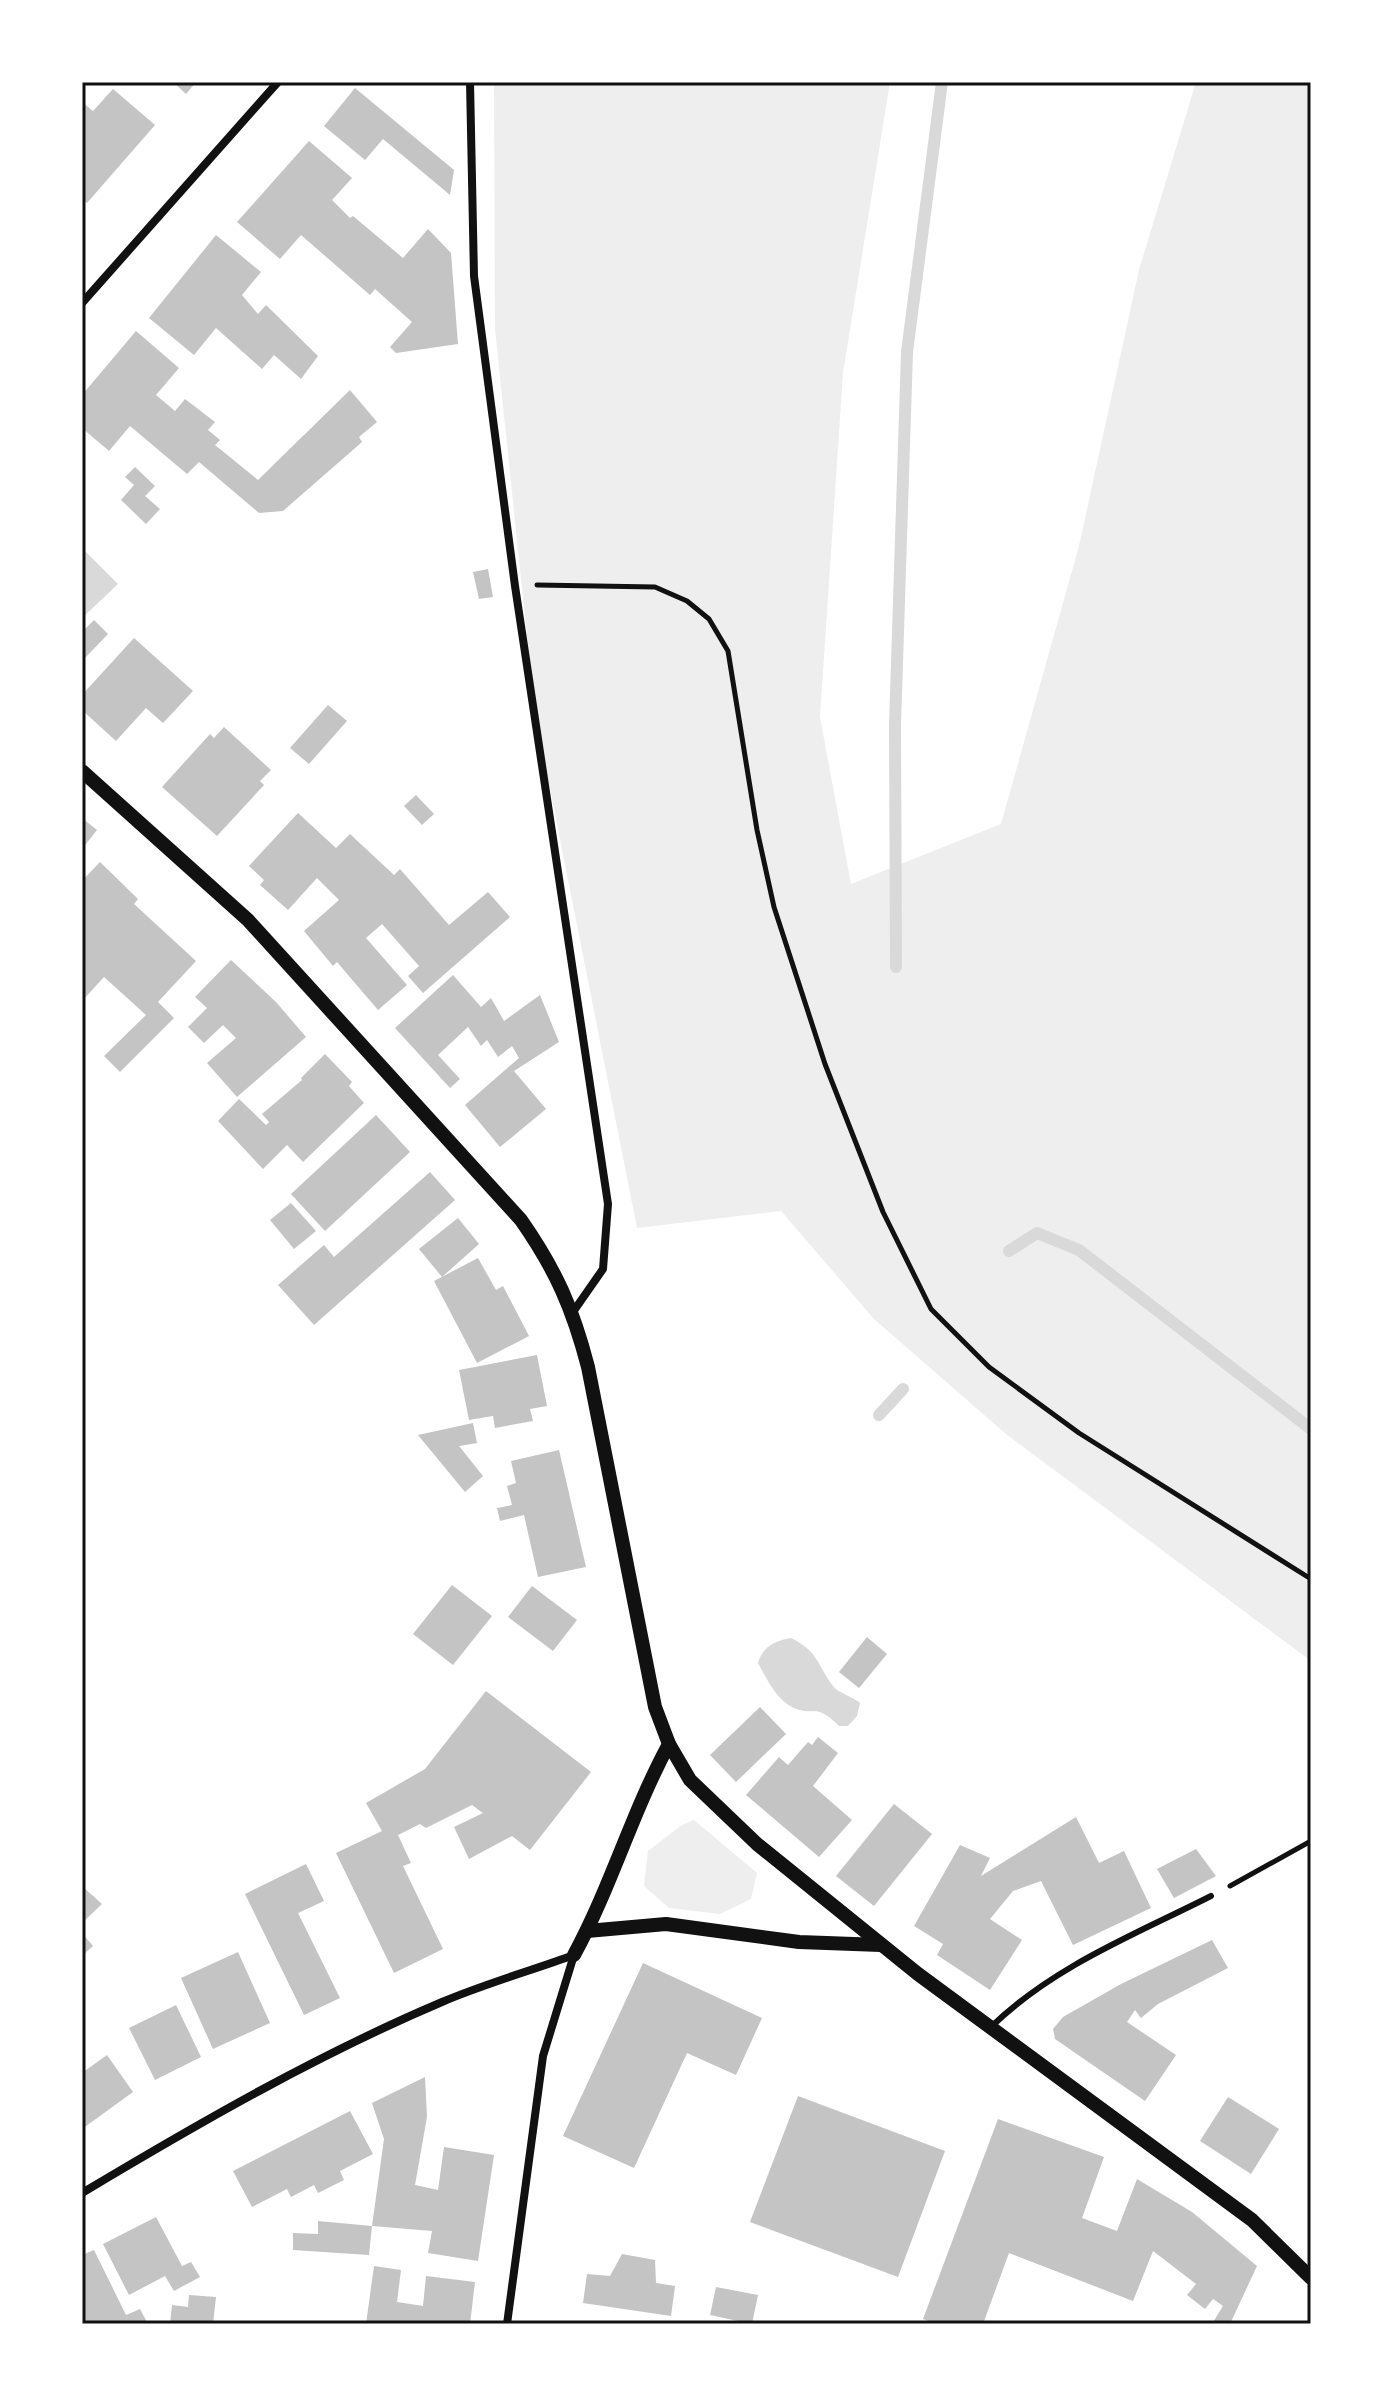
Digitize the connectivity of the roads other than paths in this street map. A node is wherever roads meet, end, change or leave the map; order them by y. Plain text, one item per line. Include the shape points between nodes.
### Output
1 (278, 82) edge
2 (470, 82) edge
3 (82, 303) edge
4 (82, 771) edge
5 (573, 1312) junction
6 (669, 1744) junction
7 (1211, 1896) road end
8 (587, 1931) junction
9 (881, 1945) junction
10 (574, 1955) junction
11 (992, 2026) junction
12 (82, 2193) edge
13 (1311, 2278) edge
14 (507, 2324) edge

1 - 3 street
2 - 5 street via 474,276 608,1204 603,1269
4 - 5 street via 248,920 414,1100 521,1220 552,1263
5 - 6 street via 604,1441 651,1690
6 - 8 street via 644,1791
6 - 9 street via 690,1780 757,1844
7 - 11 lane via 1050,1977
8 - 9 street via 666,1924 799,1942
8 - 10 street
9 - 11 street
10 - 12 street via 444,2001 339,2049
10 - 14 street via 543,2056
11 - 13 street via 1252,2220

